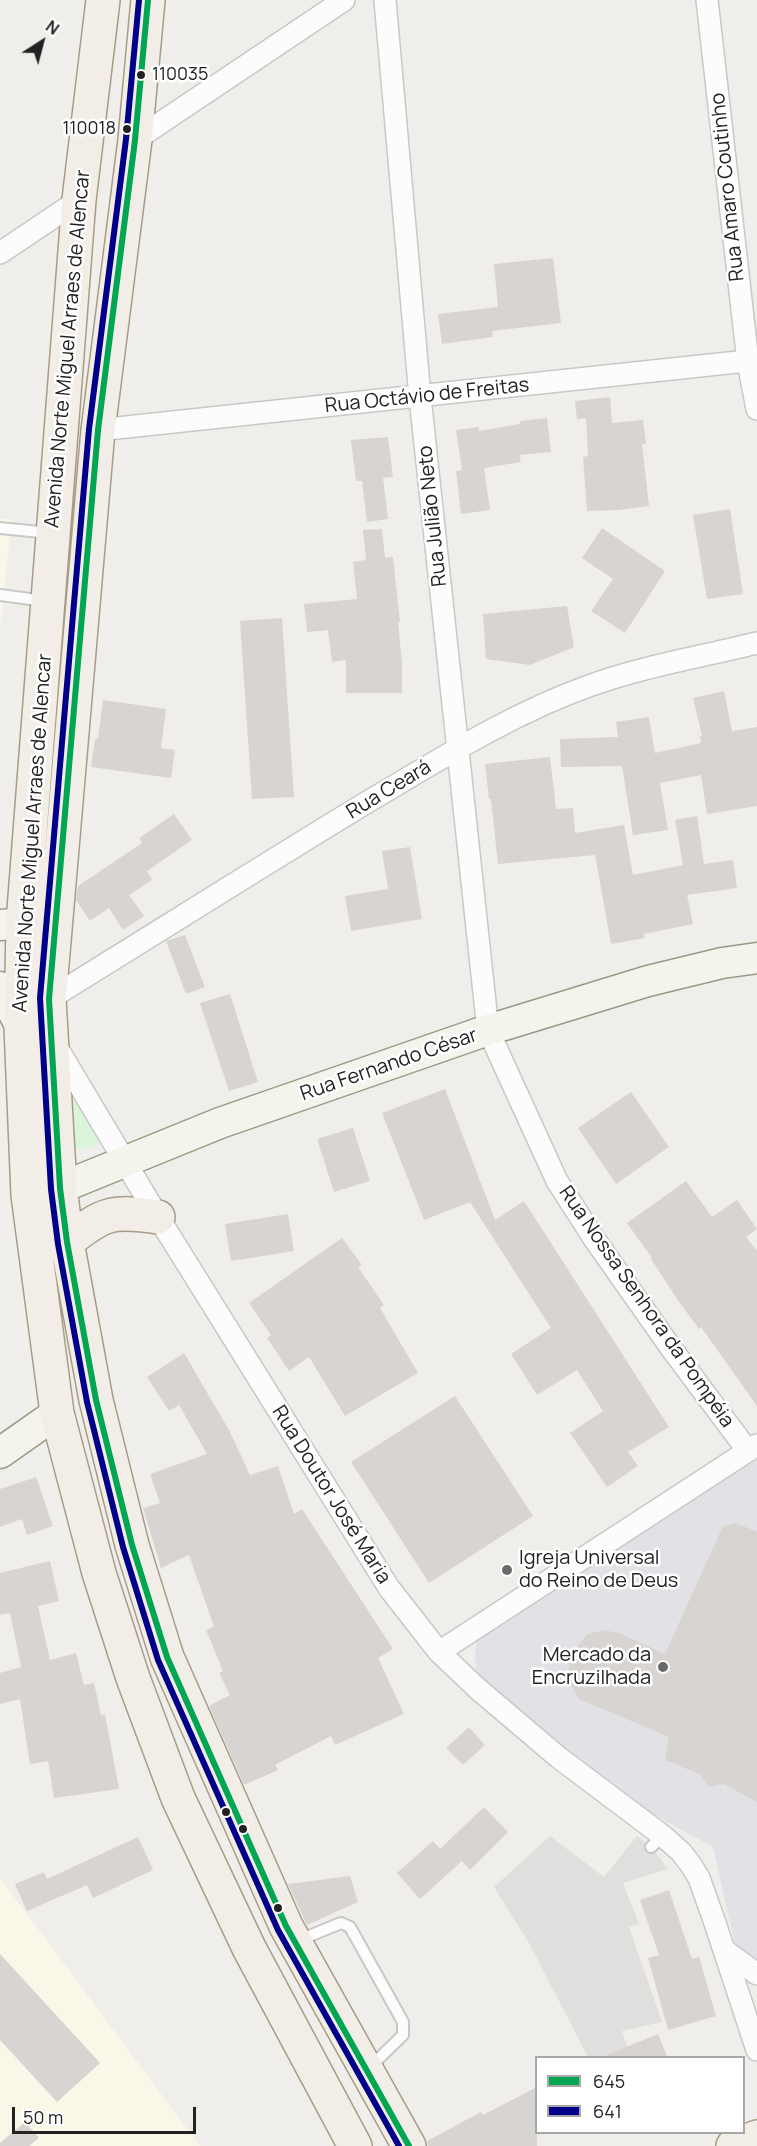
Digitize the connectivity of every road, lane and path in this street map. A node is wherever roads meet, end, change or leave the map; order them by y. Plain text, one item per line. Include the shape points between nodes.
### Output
1 (103, 0) edge
2 (148, 0) edge
3 (344, 0) edge
4 (385, 0) edge
5 (707, 0) edge
6 (135, 140) junction
7 (79, 200) junction
8 (0, 253) edge
9 (753, 361) edge
10 (420, 397) junction
11 (757, 409) edge
12 (98, 430) junction
13 (0, 528) edge
14 (53, 533) junction
15 (0, 595) edge
16 (48, 602) junction
17 (757, 643) edge
18 (457, 749) junction
19 (12, 924) edge
20 (757, 958) edge
21 (0, 987) edge
22 (49, 999) junction
23 (488, 1030) junction
24 (36, 1032) junction
25 (126, 1163) junction
26 (60, 1188) junction
27 (28, 1195) junction
28 (158, 1217) junction
29 (67, 1242) junction
30 (57, 1413) junction
31 (752, 1448) edge
32 (0, 1453) edge
33 (439, 1652) junction
34 (295, 1942) junction
35 (724, 1950) junction
36 (757, 1974) edge
37 (757, 2050) edge
38 (366, 2070) junction
39 (757, 2137) edge
40 (757, 2144) edge
41 (355, 2146) edge
42 (409, 2146) edge
43 (734, 2146) edge
44 (742, 2146) edge

1 - 7 main road, Avenida Norte Miguel Arraes de Alencar
2 - 6 main road, Avenida Norte Miguel Arraes de Alencar
3 - 6 street
4 - 10 street, Rua Julião Neto
5 - 9 street, Rua Amaro Coutinho
6 - 12 main road, Avenida Norte Miguel Arraes de Alencar
7 - 8 street
7 - 14 main road, Avenida Norte Miguel Arraes de Alencar
9 - 10 street, Rua Octávio de Freitas
9 - 11 street, Rua Amaro Coutinho
10 - 12 street, Rua Octávio de Freitas
10 - 18 street, Rua Julião Neto
12 - 22 main road, Avenida Norte Miguel Arraes de Alencar
13 - 14 lane
14 - 16 main road, Avenida Norte Miguel Arraes de Alencar
15 - 16 lane
16 - 19 main road, Avenida Norte Miguel Arraes de Alencar
17 - 18 street, Rua Ceará via 586,687 514,718
18 - 22 street, Rua Ceará
18 - 23 street, Rua Julião Neto
19 - 24 main road, Avenida Norte Miguel Arraes de Alencar
20 - 23 street, Rua Fernando César via 648,981
21 - 24 street, Rua Doutor José Maria
22 - 24 main road, Avenida Norte Miguel Arraes de Alencar
23 - 25 street, Rua Fernando César via 220,1124
23 - 31 street, Rua Nossa Senhora da Pompéia via 557,1181 671,1348
24 - 25 street, Rua Doutor José Maria
24 - 26 main road, Avenida Norte Miguel Arraes de Alencar
24 - 27 main road, Avenida Norte Miguel Arraes de Alencar
25 - 26 street, Rua Fernando César
25 - 28 street, Rua Doutor José Maria
26 - 27 street, Rua Fernando César
26 - 29 main road, Avenida Norte Miguel Arraes de Alencar
27 - 30 main road, Avenida Norte Miguel Arraes de Alencar
28 - 29 main road via 129,1212 110,1214
28 - 33 street, Rua Doutor José Maria via 389,1588
29 - 34 main road, Avenida Norte Miguel Arraes de Alencar via 96,1400 132,1545 167,1657
30 - 32 street
30 - 41 main road, Avenida Norte Miguel Arraes de Alencar via 99,1573 178,1798 249,1948
31 - 33 street
33 - 35 street, Rua Doutor José Maria via 657,1841 681,1852 699,1878
34 - 38 main road, Avenida Norte Miguel Arraes de Alencar
34 - 38 lane via 341,1923 350,1927 403,2022 403,2035
35 - 36 street
35 - 37 street, Rua Doutor José Maria
38 - 42 main road, Avenida Norte Miguel Arraes de Alencar
39 - 43 main road
40 - 44 main road

